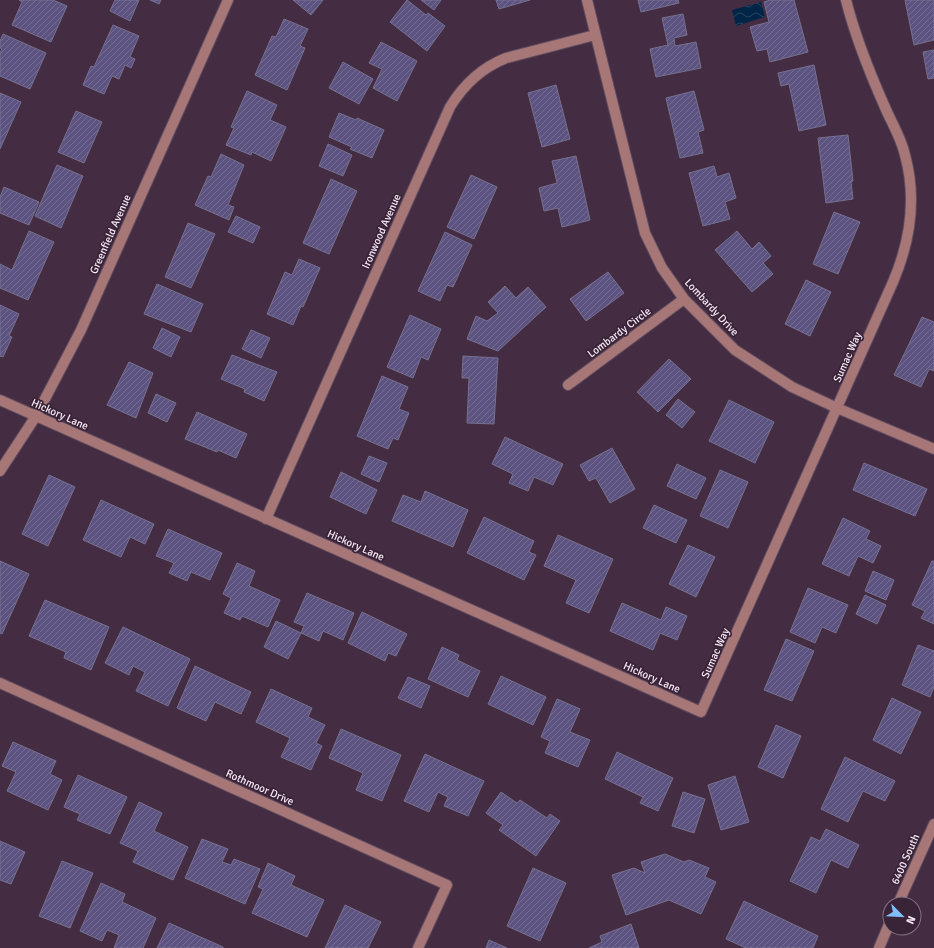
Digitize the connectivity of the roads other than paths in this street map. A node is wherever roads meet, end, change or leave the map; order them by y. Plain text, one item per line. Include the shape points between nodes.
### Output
1 (228, 0) edge
2 (587, 0) edge
3 (846, 0) edge
4 (595, 35) junction
5 (684, 299) junction
6 (568, 385) dead end
7 (0, 400) edge
8 (837, 408) junction
9 (36, 416) junction
10 (934, 449) edge
11 (0, 471) edge
12 (266, 519) junction
13 (0, 683) edge
14 (701, 712) joint
15 (934, 824) edge
16 (902, 896) edge
17 (884, 936) edge
18 (418, 948) edge
19 (879, 948) edge

1 - 9 street, Greenfield Avenue via 81,330
2 - 4 street, Lombardy Drive
3 - 8 street, Sumac Way via 872,76 902,145 908,170 911,203 908,236 899,267
4 - 5 street, Lombardy Drive via 645,233 662,268
4 - 12 street, Ironwood Avenue via 494,63 474,77 456,96
5 - 6 street, Lombardy Circle
5 - 8 street, Lombardy Drive via 735,350 792,386
7 - 9 street, Hickory Lane
8 - 10 street, Lombardy Drive
8 - 14 street, Sumac Way
9 - 11 street, Greenfield Avenue
9 - 12 street, Hickory Lane
12 - 14 street, Hickory Lane
13 - 18 street, Rothmoor Drive via 447,885
15 - 16 street, 6400 South
17 - 19 street

